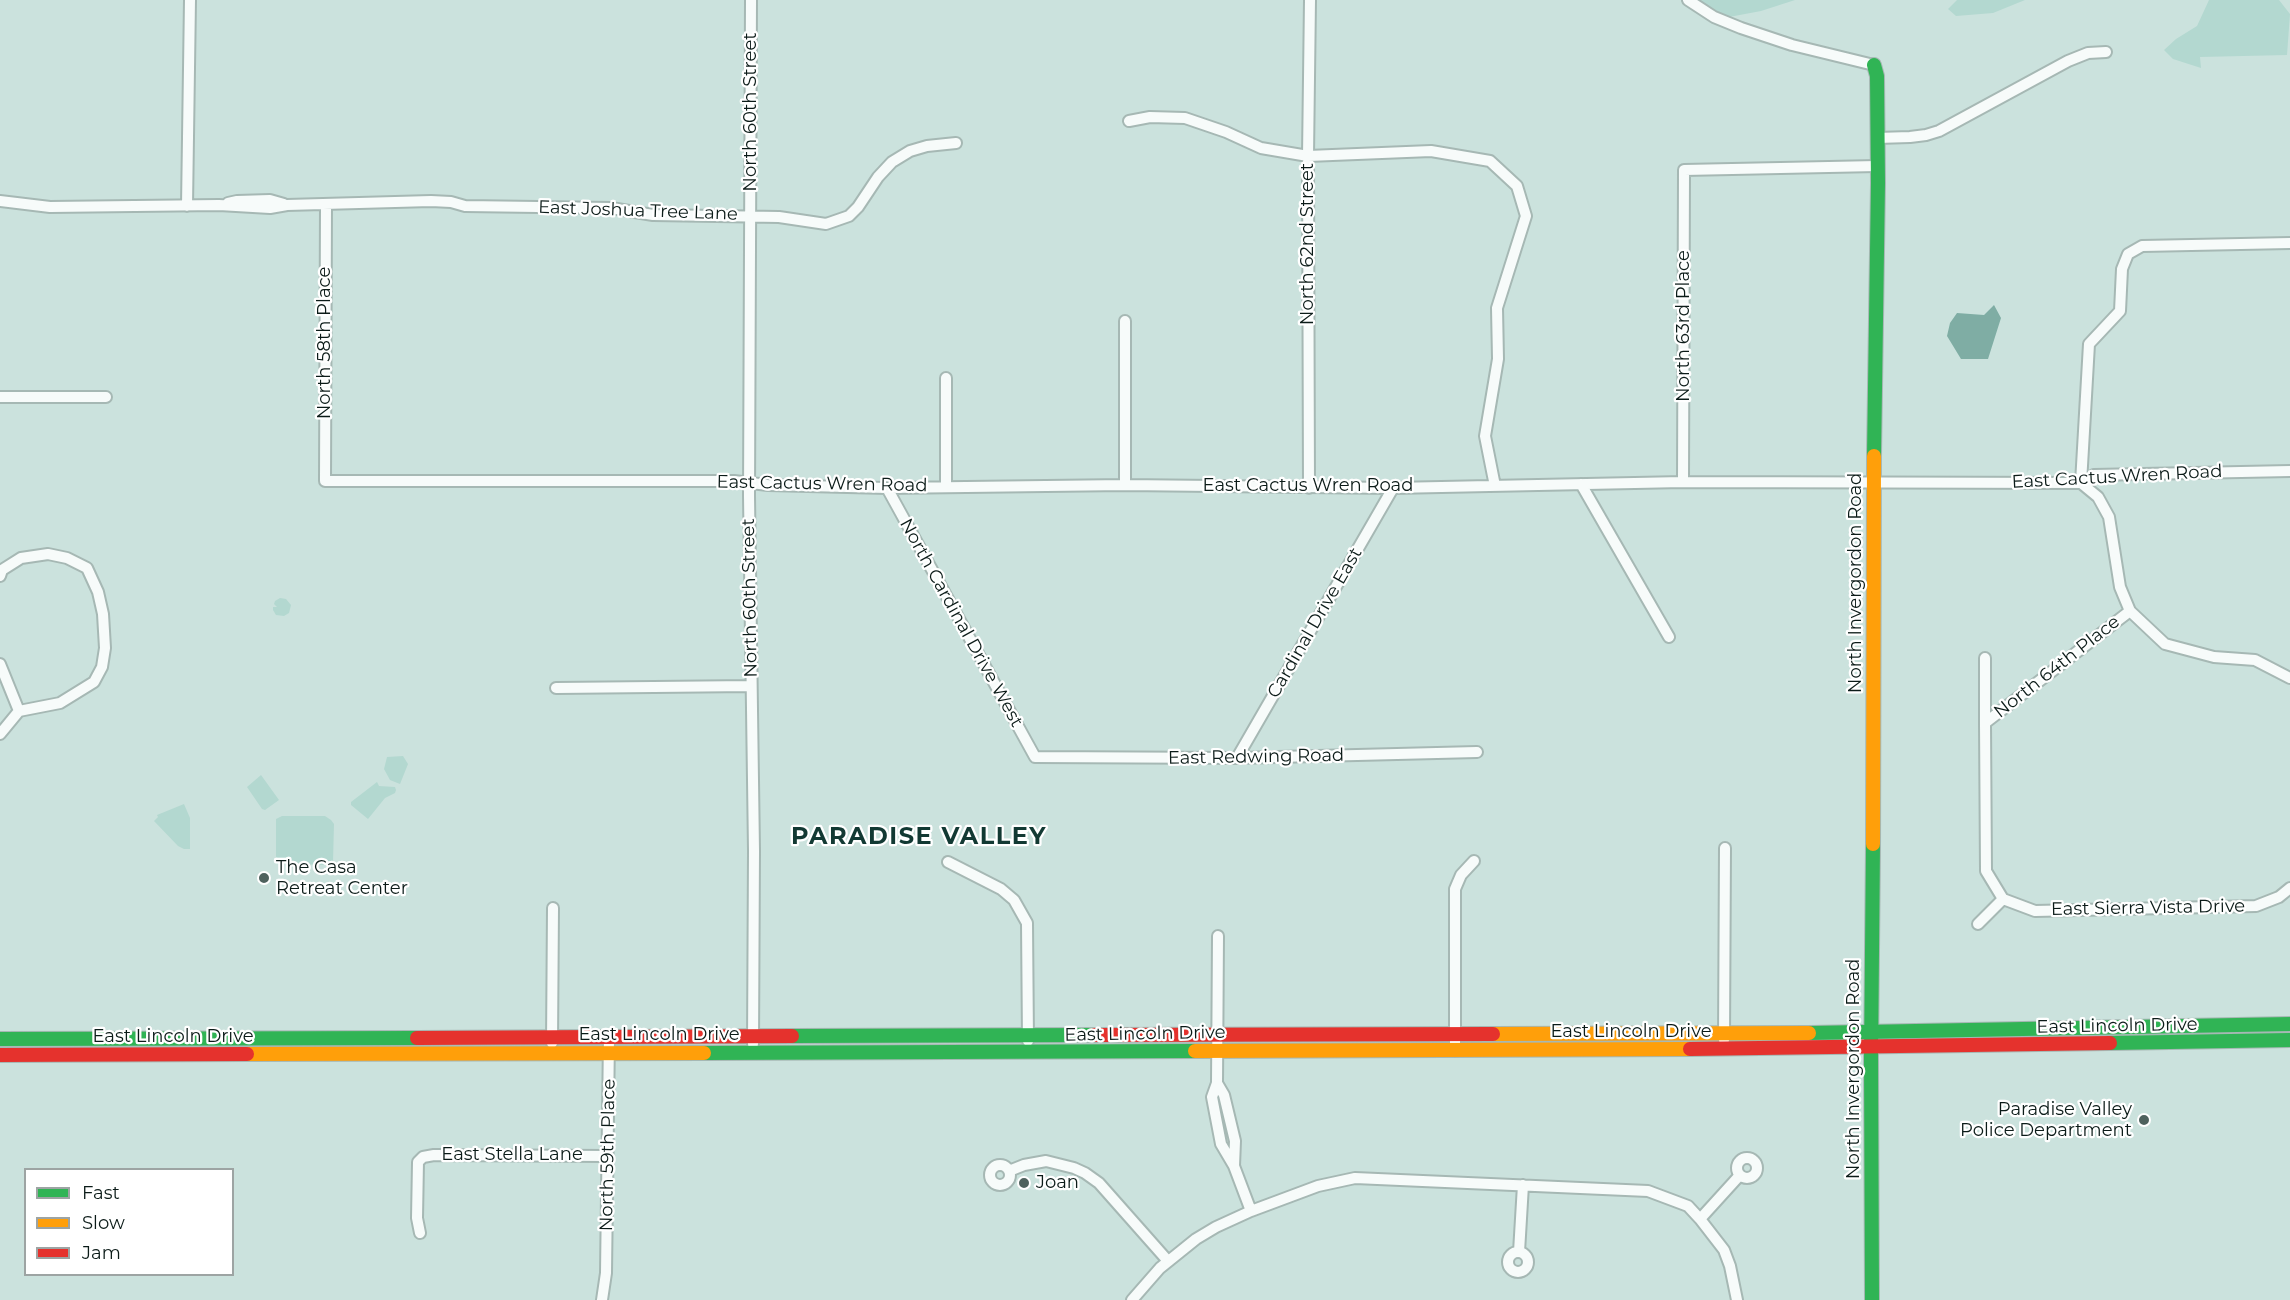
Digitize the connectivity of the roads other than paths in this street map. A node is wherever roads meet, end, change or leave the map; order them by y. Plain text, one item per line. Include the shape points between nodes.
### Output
1 (190, 0) edge
2 (751, 0) edge
3 (1310, 0) edge
4 (1688, 0) edge
5 (2106, 52) dead end
6 (1875, 65) joint
7 (1130, 121) dead end
8 (1877, 138) junction
9 (956, 142) dead end
10 (1308, 156) junction
11 (1877, 166) junction
12 (0, 201) edge
13 (326, 204) junction
14 (188, 206) junction
15 (751, 216) junction
16 (2290, 243) edge
17 (1125, 321) dead end
18 (946, 378) dead end
19 (0, 397) edge
20 (106, 397) dead end
21 (2290, 471) edge
22 (325, 481) joint
23 (1874, 481) junction
24 (1683, 482) junction
25 (749, 483) junction
26 (2081, 483) junction
27 (1581, 484) junction
28 (1125, 485) junction
29 (946, 486) junction
30 (1495, 486) junction
31 (887, 488) junction
32 (1309, 488) junction
33 (1393, 488) junction
34 (0, 576) edge
35 (2130, 611) junction
36 (1669, 637) dead end
37 (1985, 658) dead end
38 (0, 664) edge
39 (2290, 677) edge
40 (751, 686) junction
41 (556, 688) dead end
42 (18, 711) junction
43 (1985, 723) junction
44 (0, 734) edge
45 (1477, 752) dead end
46 (1035, 757) joint
47 (1237, 758) junction
48 (1725, 848) dead end
49 (1474, 861) dead end
50 (948, 862) dead end
51 (2290, 888) edge
52 (2003, 899) junction
53 (552, 908) dead end
54 (1978, 924) dead end
55 (1218, 936) dead end
56 (2290, 1023) edge
57 (2230, 1025) junction
58 (2035, 1030) junction
59 (1872, 1033) junction
60 (1724, 1034) junction
61 (1217, 1035) junction
62 (1455, 1035) junction
63 (1028, 1036) junction
64 (552, 1037) junction
65 (609, 1037) junction
66 (753, 1037) junction
67 (876, 1037) junction
68 (0, 1040) edge
69 (2290, 1040) edge
70 (2231, 1041) junction
71 (2036, 1046) junction
72 (1723, 1049) junction
73 (1871, 1049) junction
74 (1217, 1051) junction
75 (1455, 1051) junction
76 (609, 1052) junction
77 (753, 1052) junction
78 (552, 1053) junction
79 (876, 1053) junction
80 (1028, 1053) junction
81 (0, 1055) edge
82 (607, 1155) junction
83 (1009, 1170) dead end
84 (1740, 1175) dead end
85 (1523, 1185) junction
86 (1251, 1210) junction
87 (1700, 1219) junction
88 (420, 1233) dead end
89 (1519, 1252) dead end
90 (1168, 1261) junction
91 (606, 1274) junction
92 (602, 1300) edge
93 (611, 1300) edge
94 (1132, 1300) edge
95 (1737, 1300) edge
96 (1872, 1300) edge

1 - 14 street
2 - 15 street, North 60th Street
3 - 10 street, North 62nd Street
4 - 6 street, North Invergordon Road via 1741,28
5 - 8 street via 2088,53 2067,61 1939,130 1918,136
6 - 8 main road, North Invergordon Road
7 - 10 street via 1185,118 1261,148
8 - 11 main road, North Invergordon Road
9 - 15 street, East Joshua Tree Lane via 910,151 892,162 858,207 838,221 826,225
10 - 30 street via 1431,151 1490,161 1517,186 1526,216 1497,308 1498,359 1485,436
10 - 32 street, North 62nd Street
11 - 23 main road, North Invergordon Road
11 - 24 street, North 63rd Place via 1684,170
12 - 14 street, East Joshua Tree Lane via 50,207
13 - 14 street, East Joshua Tree Lane via 287,205 259,200
13 - 15 street, East Joshua Tree Lane via 431,201 465,206 611,208 653,215
13 - 22 street, North 58th Place
15 - 25 street, North 60th Street
16 - 26 street via 2142,246 2128,254 2122,269 2120,311 2089,344
17 - 28 street
18 - 29 street
19 - 20 street
21 - 26 street, East Cactus Wren Road via 2094,475
22 - 25 street, East Cactus Wren Road
23 - 24 street, East Cactus Wren Road
23 - 26 street, East Cactus Wren Road
23 - 59 main road, North Invergordon Road
24 - 27 street, East Cactus Wren Road
25 - 31 street, East Cactus Wren Road
25 - 40 street, North 60th Street
26 - 35 street via 2098,497 2109,517 2120,587
27 - 30 street, East Cactus Wren Road
27 - 36 street
28 - 29 street, East Cactus Wren Road
28 - 32 street, East Cactus Wren Road
29 - 31 street, East Cactus Wren Road
30 - 33 street, East Cactus Wren Road
31 - 46 street, North Cardinal Drive West
32 - 33 street, East Cactus Wren Road
33 - 47 street, Cardinal Drive East
34 - 42 street via 2,570 21,558 48,554 67,558 87,568 103,614 105,648 94,682 60,703
35 - 39 street via 2165,644 2214,657 2255,660
35 - 43 street, North 64th Place
37 - 43 street, North 64th Place
38 - 42 street
40 - 41 street
40 - 66 street, North 60th Street
42 - 44 street
43 - 52 street, North 64th Place via 1986,871
45 - 47 street, East Redwing Road
46 - 47 street, East Redwing Road
48 - 60 street
49 - 62 street via 1455,889
50 - 63 street via 1001,889 1014,900 1027,923
51 - 52 street, East Sierra Vista Drive via 2256,906 2035,910
52 - 54 street
53 - 64 street
55 - 61 street
56 - 57 main road, East Lincoln Drive
57 - 58 main road, East Lincoln Drive
57 - 70 main road
58 - 59 main road, East Lincoln Drive
58 - 71 main road
59 - 60 main road, East Lincoln Drive
59 - 73 main road, North Invergordon Road
60 - 62 main road, East Lincoln Drive
60 - 72 street
61 - 62 main road, East Lincoln Drive
61 - 63 main road, East Lincoln Drive
61 - 74 street
62 - 75 street
63 - 67 main road, East Lincoln Drive
63 - 80 street
64 - 65 main road, East Lincoln Drive
64 - 68 main road, East Lincoln Drive
64 - 78 street
65 - 66 main road, East Lincoln Drive
65 - 76 street, North 59th Place
66 - 67 main road, East Lincoln Drive
66 - 77 street, North 60th Street
67 - 79 main road
69 - 70 main road, East Lincoln Drive
70 - 71 main road, East Lincoln Drive
71 - 73 main road, East Lincoln Drive
72 - 73 main road, East Lincoln Drive
72 - 75 main road, East Lincoln Drive
73 - 96 main road, North Invergordon Road
74 - 75 main road, East Lincoln Drive
74 - 80 main road, East Lincoln Drive
74 - 86 street via 1217,1083 1212,1097 1215,1121 1221,1144
76 - 77 main road, East Lincoln Drive
76 - 78 main road, East Lincoln Drive
76 - 82 street, North 59th Place
77 - 79 main road, East Lincoln Drive
78 - 81 main road, East Lincoln Drive
79 - 80 main road, East Lincoln Drive
82 - 88 street, East Stella Lane via 423,1157 418,1162
82 - 91 street, North 59th Place
83 - 90 street via 1046,1161 1085,1173
84 - 87 street
85 - 86 street via 1355,1178 1318,1186
85 - 87 street via 1648,1191 1688,1206
85 - 89 street
86 - 90 street via 1196,1239
87 - 95 street via 1724,1250
90 - 94 street
91 - 92 street, North 59th Place
91 - 93 street, North 59th Place

